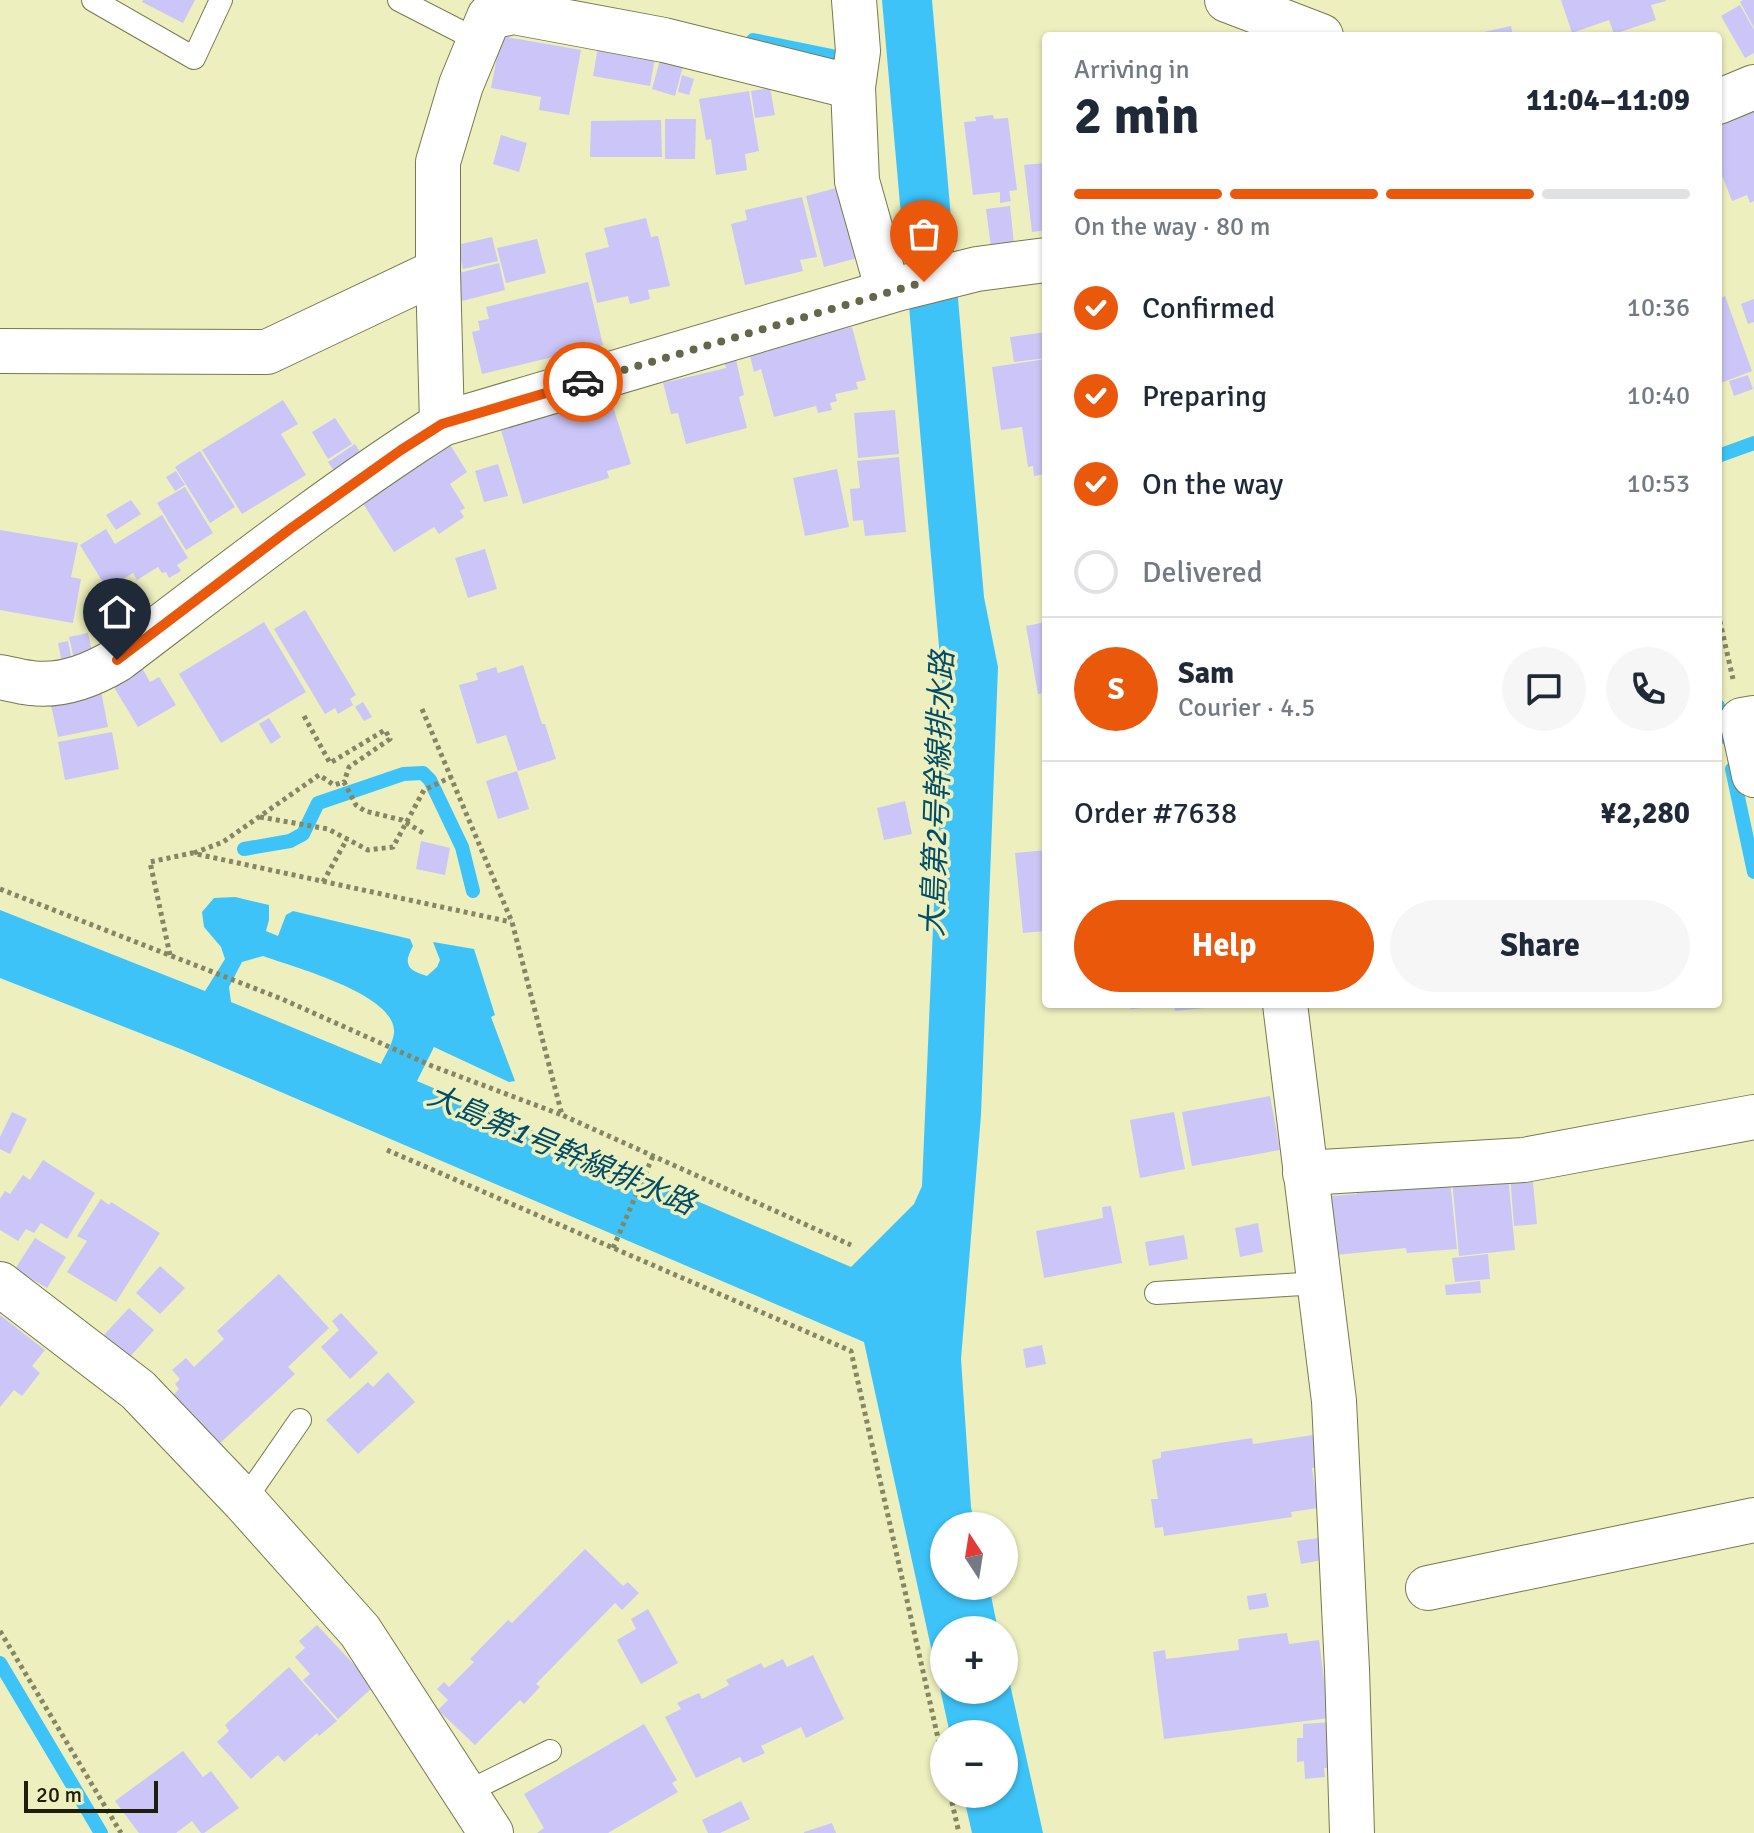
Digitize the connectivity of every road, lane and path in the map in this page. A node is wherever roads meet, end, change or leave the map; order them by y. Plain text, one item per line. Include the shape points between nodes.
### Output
1 (93, 0) edge
2 (221, 0) edge
3 (399, 0) edge
4 (854, 0) edge
5 (1227, 0) edge
6 (1311, 32) edge
7 (479, 41) junction
8 (853, 87) junction
9 (1754, 87) edge
10 (1722, 100) edge
11 (1042, 261) edge
12 (438, 271) junction
13 (892, 290) junction
14 (0, 351) edge
15 (442, 424) junction
16 (1722, 627) edge
17 (0, 677) edge
18 (422, 709) dead end
19 (304, 716) dead end
20 (1748, 719) edge
21 (1754, 775) edge
22 (451, 777) junction
23 (345, 786) junction
24 (259, 817) junction
25 (406, 822) junction
26 (423, 833) dead end
27 (347, 839) junction
28 (192, 853) junction
29 (323, 882) junction
30 (0, 889) edge
31 (512, 922) junction
32 (170, 955) junction
33 (1285, 1008) edge
34 (562, 1115) junction
35 (1754, 1117) edge
36 (387, 1150) dead end
37 (651, 1159) junction
38 (1305, 1173) junction
39 (851, 1245) dead end
40 (614, 1246) junction
41 (1319, 1283) junction
42 (0, 1284) edge
43 (1156, 1293) dead end
44 (300, 1420) dead end
45 (244, 1501) junction
46 (1754, 1520) edge
47 (1428, 1588) dead end
48 (0, 1631) edge
49 (934, 1720) edge
50 (550, 1751) dead end
51 (465, 1793) junction
52 (953, 1808) edge
53 (121, 1833) edge
54 (490, 1833) edge
55 (959, 1833) edge
56 (1352, 1833) edge

1 - 2 lane via 194,58
3 - 7 lane
4 - 8 street via 858,51
5 - 6 street
7 - 8 street via 489,17 514,12 664,40
7 - 12 street via 438,162
8 - 13 street via 857,181
9 - 10 street
11 - 13 street via 977,269
12 - 14 street via 267,352
12 - 15 street
13 - 15 street
15 - 17 street via 105,667 60,682 34,684
16 - 20 path
18 - 22 path
19 - 23 path via 330,763 385,730 390,739 349,767
20 - 21 street
22 - 25 path via 424,790
22 - 31 path
23 - 24 path via 319,775
23 - 25 path via 365,811
24 - 27 path via 328,829
24 - 28 path via 223,842
25 - 26 path
25 - 27 path via 393,847 368,850
27 - 29 path
28 - 29 path
28 - 32 path via 150,862
29 - 31 path
30 - 32 path
31 - 34 path
32 - 34 path
33 - 38 street
34 - 37 path
35 - 38 street via 1524,1160
36 - 40 path
37 - 39 path
37 - 40 path
38 - 41 street
40 - 49 path via 851,1351
41 - 43 lane
41 - 56 street via 1334,1401
42 - 45 street via 138,1390
44 - 45 lane
45 - 51 street via 360,1631
46 - 47 street
48 - 53 path
50 - 51 lane
51 - 54 street
52 - 55 path

